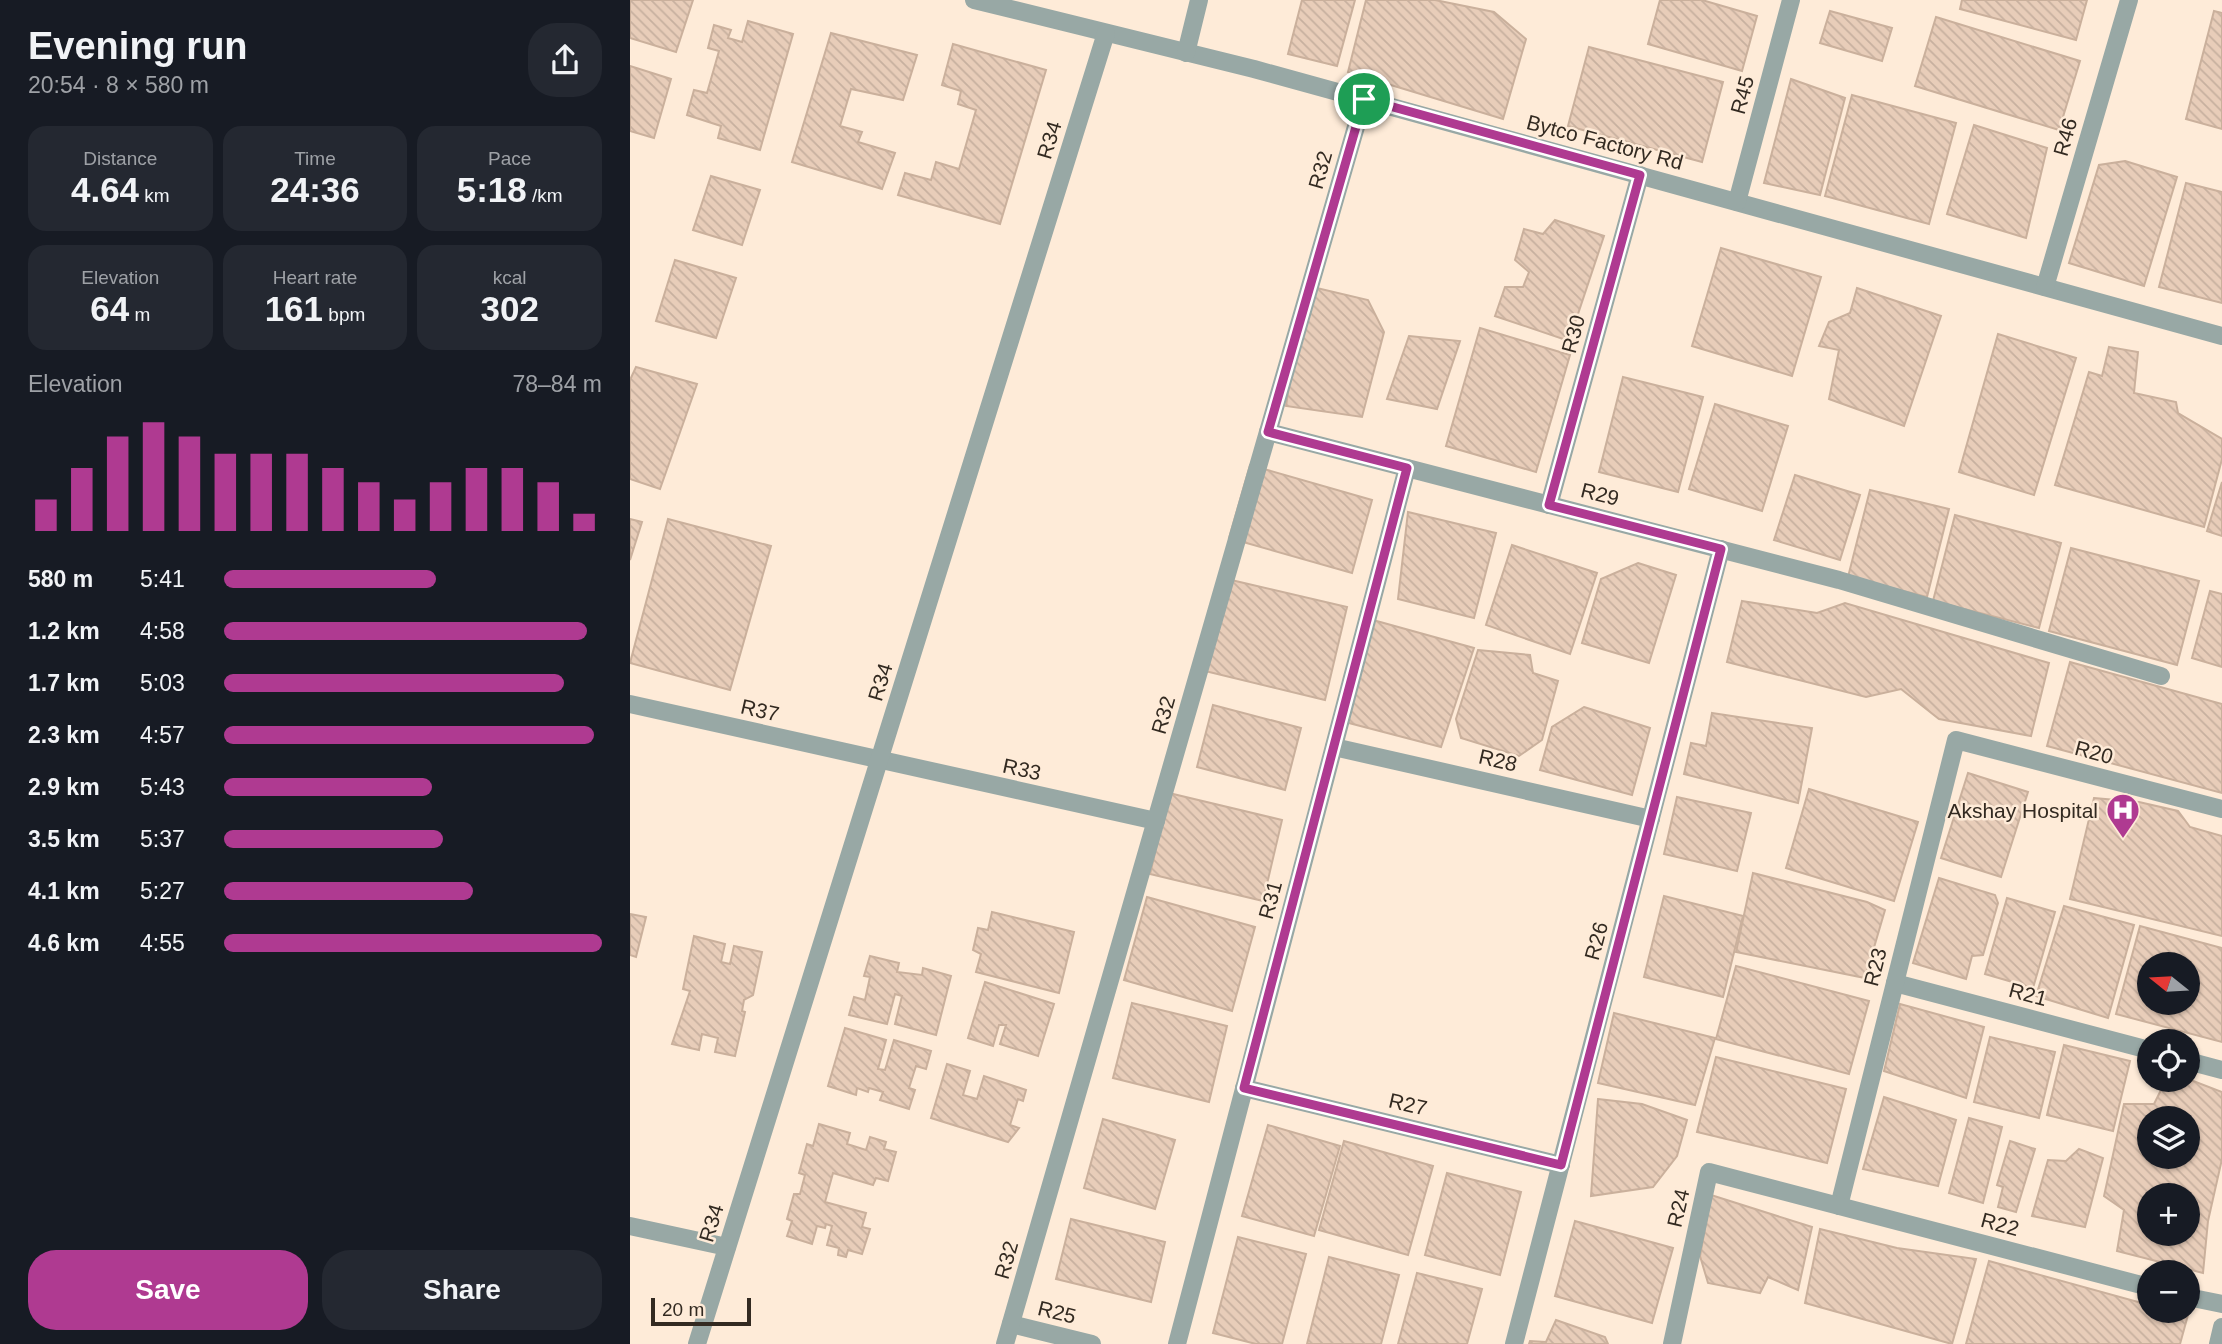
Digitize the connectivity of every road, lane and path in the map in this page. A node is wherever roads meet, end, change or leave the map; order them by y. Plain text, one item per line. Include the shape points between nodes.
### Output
1 (974, 0) edge
2 (1199, 0) edge
3 (1791, 0) edge
4 (2129, 0) edge
5 (1107, 33) junction
6 (1186, 52) junction
7 (1364, 99) junction
8 (1640, 175) junction
9 (1737, 202) junction
10 (2045, 287) junction
11 (2222, 336) edge
12 (1268, 432) junction
13 (1407, 468) junction
14 (1549, 505) junction
15 (1721, 549) junction
16 (2161, 676) dead end
17 (630, 704) edge
18 (1956, 740) joint
19 (1334, 747) junction
20 (879, 761) junction
21 (2222, 809) edge
22 (1651, 818) junction
23 (1156, 821) junction
24 (1895, 983) junction
25 (2137, 1047) edge
26 (2200, 1064) edge
27 (2222, 1070) edge
28 (1244, 1088) junction
29 (1561, 1165) junction
30 (1839, 1206) junction
31 (630, 1226) edge
32 (727, 1247) junction
33 (2137, 1284) edge
34 (2200, 1299) edge
35 (2222, 1304) edge
36 (1011, 1324) junction
37 (2222, 1327) edge
38 (697, 1344) edge
39 (1005, 1344) edge
40 (1092, 1344) edge
41 (1177, 1344) edge
42 (1514, 1344) edge
43 (1672, 1344) edge
44 (2218, 1344) edge

1 - 5 street, Bytco Factory Rd
2 - 6 street
3 - 9 street, R45
4 - 10 street, R46
5 - 6 street, Bytco Factory Rd
5 - 20 street, R34
6 - 7 street, Bytco Factory Rd
7 - 8 street, Bytco Factory Rd
7 - 12 street, R32
8 - 9 street, Bytco Factory Rd
8 - 14 street, R30
9 - 10 street, Bytco Factory Rd
10 - 11 street, Bytco Factory Rd
12 - 13 street, R29
12 - 23 street, R32
13 - 14 street, R29
13 - 19 street, R31
14 - 15 street, R29
15 - 16 street, R29
15 - 22 street, R26
17 - 20 street, R37
18 - 21 street, R20
18 - 24 street, R23
19 - 22 street, R28
19 - 28 street, R31
20 - 23 street, R33
20 - 32 street, R34
22 - 29 street, R26
23 - 36 street, R32
24 - 25 street, R21
24 - 30 street, R23
26 - 27 street
28 - 29 street, R27
28 - 41 street, R31
29 - 42 street, R26
30 - 33 street, R22
30 - 43 street, R24 via 1709,1172
31 - 32 street
32 - 38 street, R34
34 - 35 street
36 - 39 street, R32
36 - 40 street, R25
37 - 44 street

